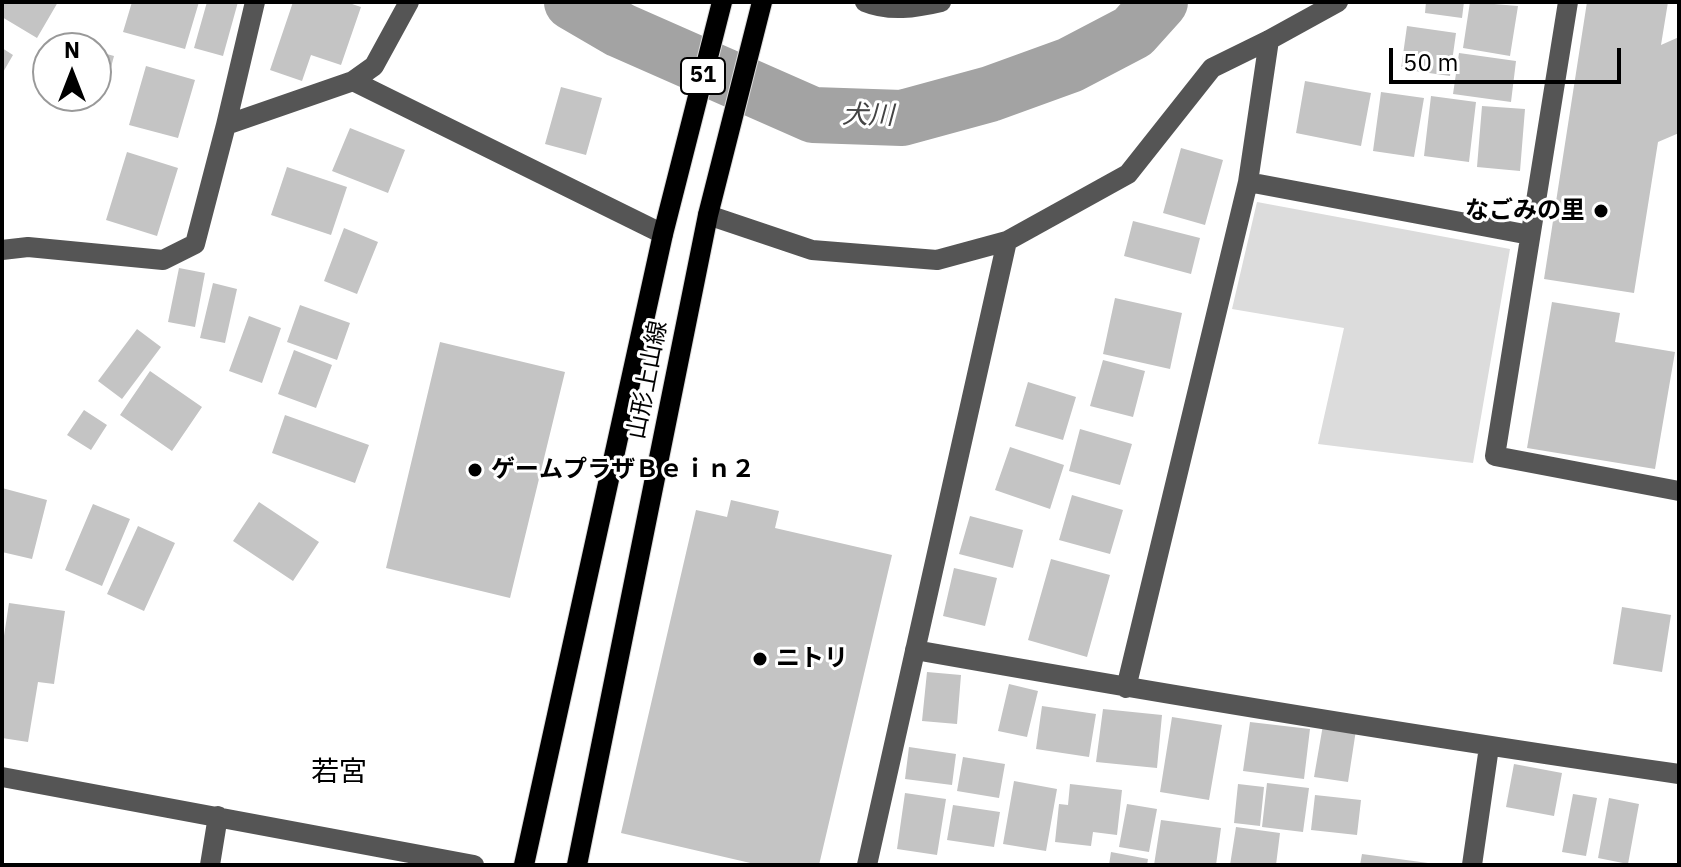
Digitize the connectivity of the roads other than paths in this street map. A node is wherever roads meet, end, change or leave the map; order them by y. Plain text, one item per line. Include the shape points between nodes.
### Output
1 (255, 2) edge
2 (409, 2) edge
3 (762, 2) edge
4 (865, 2) edge
5 (941, 2) edge
6 (1338, 2) edge
7 (1568, 2) edge
8 (721, 8) edge
9 (1269, 40) junction
10 (353, 81) junction
11 (226, 125) junction
12 (1248, 182) junction
13 (708, 215) junction
14 (663, 234) junction
15 (1530, 235) junction
16 (1007, 241) junction
17 (2, 250) edge
18 (1679, 491) edge
19 (915, 650) junction
20 (1126, 688) junction
21 (1489, 747) junction
22 (1679, 774) edge
23 (2, 777) edge
24 (218, 816) junction
25 (210, 865) edge
26 (474, 865) edge
27 (524, 865) edge
28 (577, 865) edge
29 (867, 865) edge
30 (1472, 865) edge

1 - 11 lane
2 - 10 lane via 374,66
3 - 13 main road, 山形上山線 / 51
4 - 5 lane via 914,9
6 - 9 lane
7 - 15 lane
8 - 14 main road, 山形上山線 / 51
9 - 12 lane
9 - 16 lane via 1212,68 1128,174
10 - 11 lane
10 - 14 lane
11 - 17 lane via 195,244 163,260 28,247
12 - 15 lane
12 - 20 lane
13 - 16 lane via 812,250 937,260
13 - 28 main road, 山形上山線 / 51
14 - 27 main road, 山形上山線 / 51
15 - 18 lane via 1495,456
16 - 19 lane
19 - 20 lane
19 - 29 lane
20 - 21 lane
21 - 22 lane
21 - 30 lane
23 - 24 lane
24 - 25 lane
24 - 26 lane

